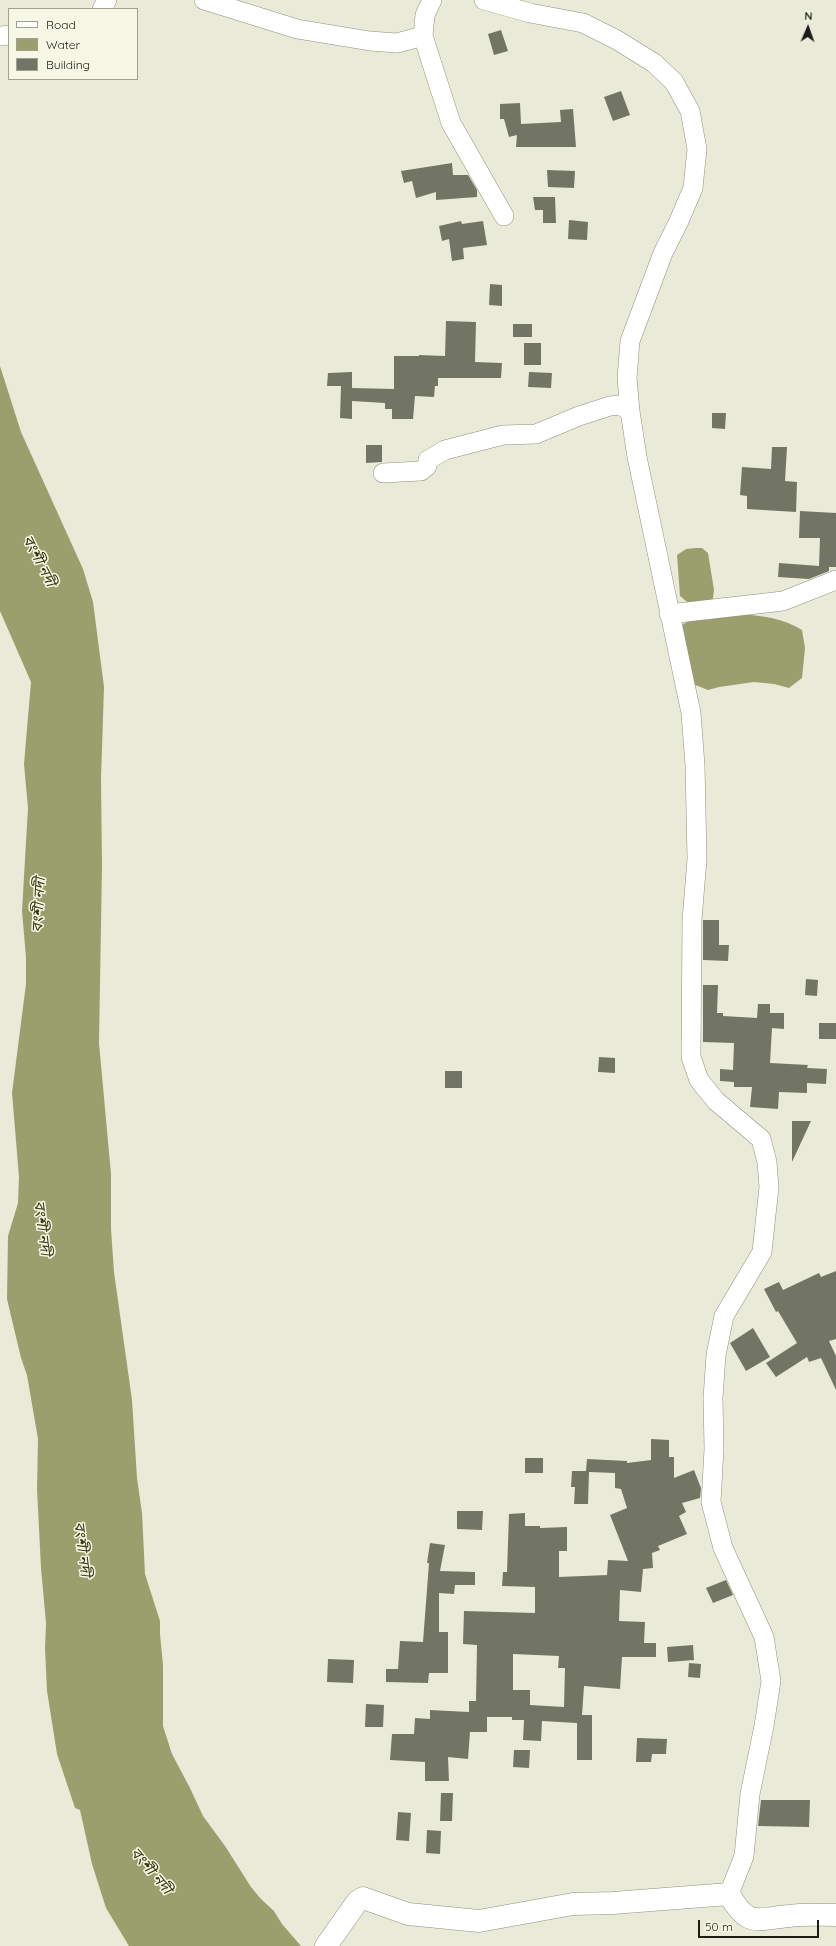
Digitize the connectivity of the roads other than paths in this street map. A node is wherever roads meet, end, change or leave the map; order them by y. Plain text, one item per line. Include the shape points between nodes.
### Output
1 (204, 0) edge
2 (432, 0) edge
3 (484, 0) edge
4 (422, 36) junction
5 (504, 216) dead end
6 (630, 411) junction
7 (383, 473) dead end
8 (836, 580) edge
9 (669, 614) junction
10 (729, 1894) junction
11 (836, 1915) edge
12 (326, 1946) edge

1 - 4 street via 297,29 397,43
2 - 4 street
3 - 6 street via 583,24 617,40 654,63 674,82 690,111 697,149 693,188 680,222 663,253 630,341 627,378
4 - 5 street via 451,123
6 - 7 street via 620,406 610,406 536,434 503,435 445,450 428,460 427,466 421,471
6 - 9 street
8 - 9 street via 783,601
9 - 10 street via 691,712 695,765 697,859 691,928 691,1057 699,1080 716,1101 761,1139 767,1162 769,1188 762,1252 724,1316 716,1355 713,1398 711,1502 723,1548 764,1637 770,1681 750,1794 744,1856
10 - 11 street via 746,1917 758,1921 789,1916
10 - 12 street via 573,1904 479,1921 408,1914 363,1898 357,1902

